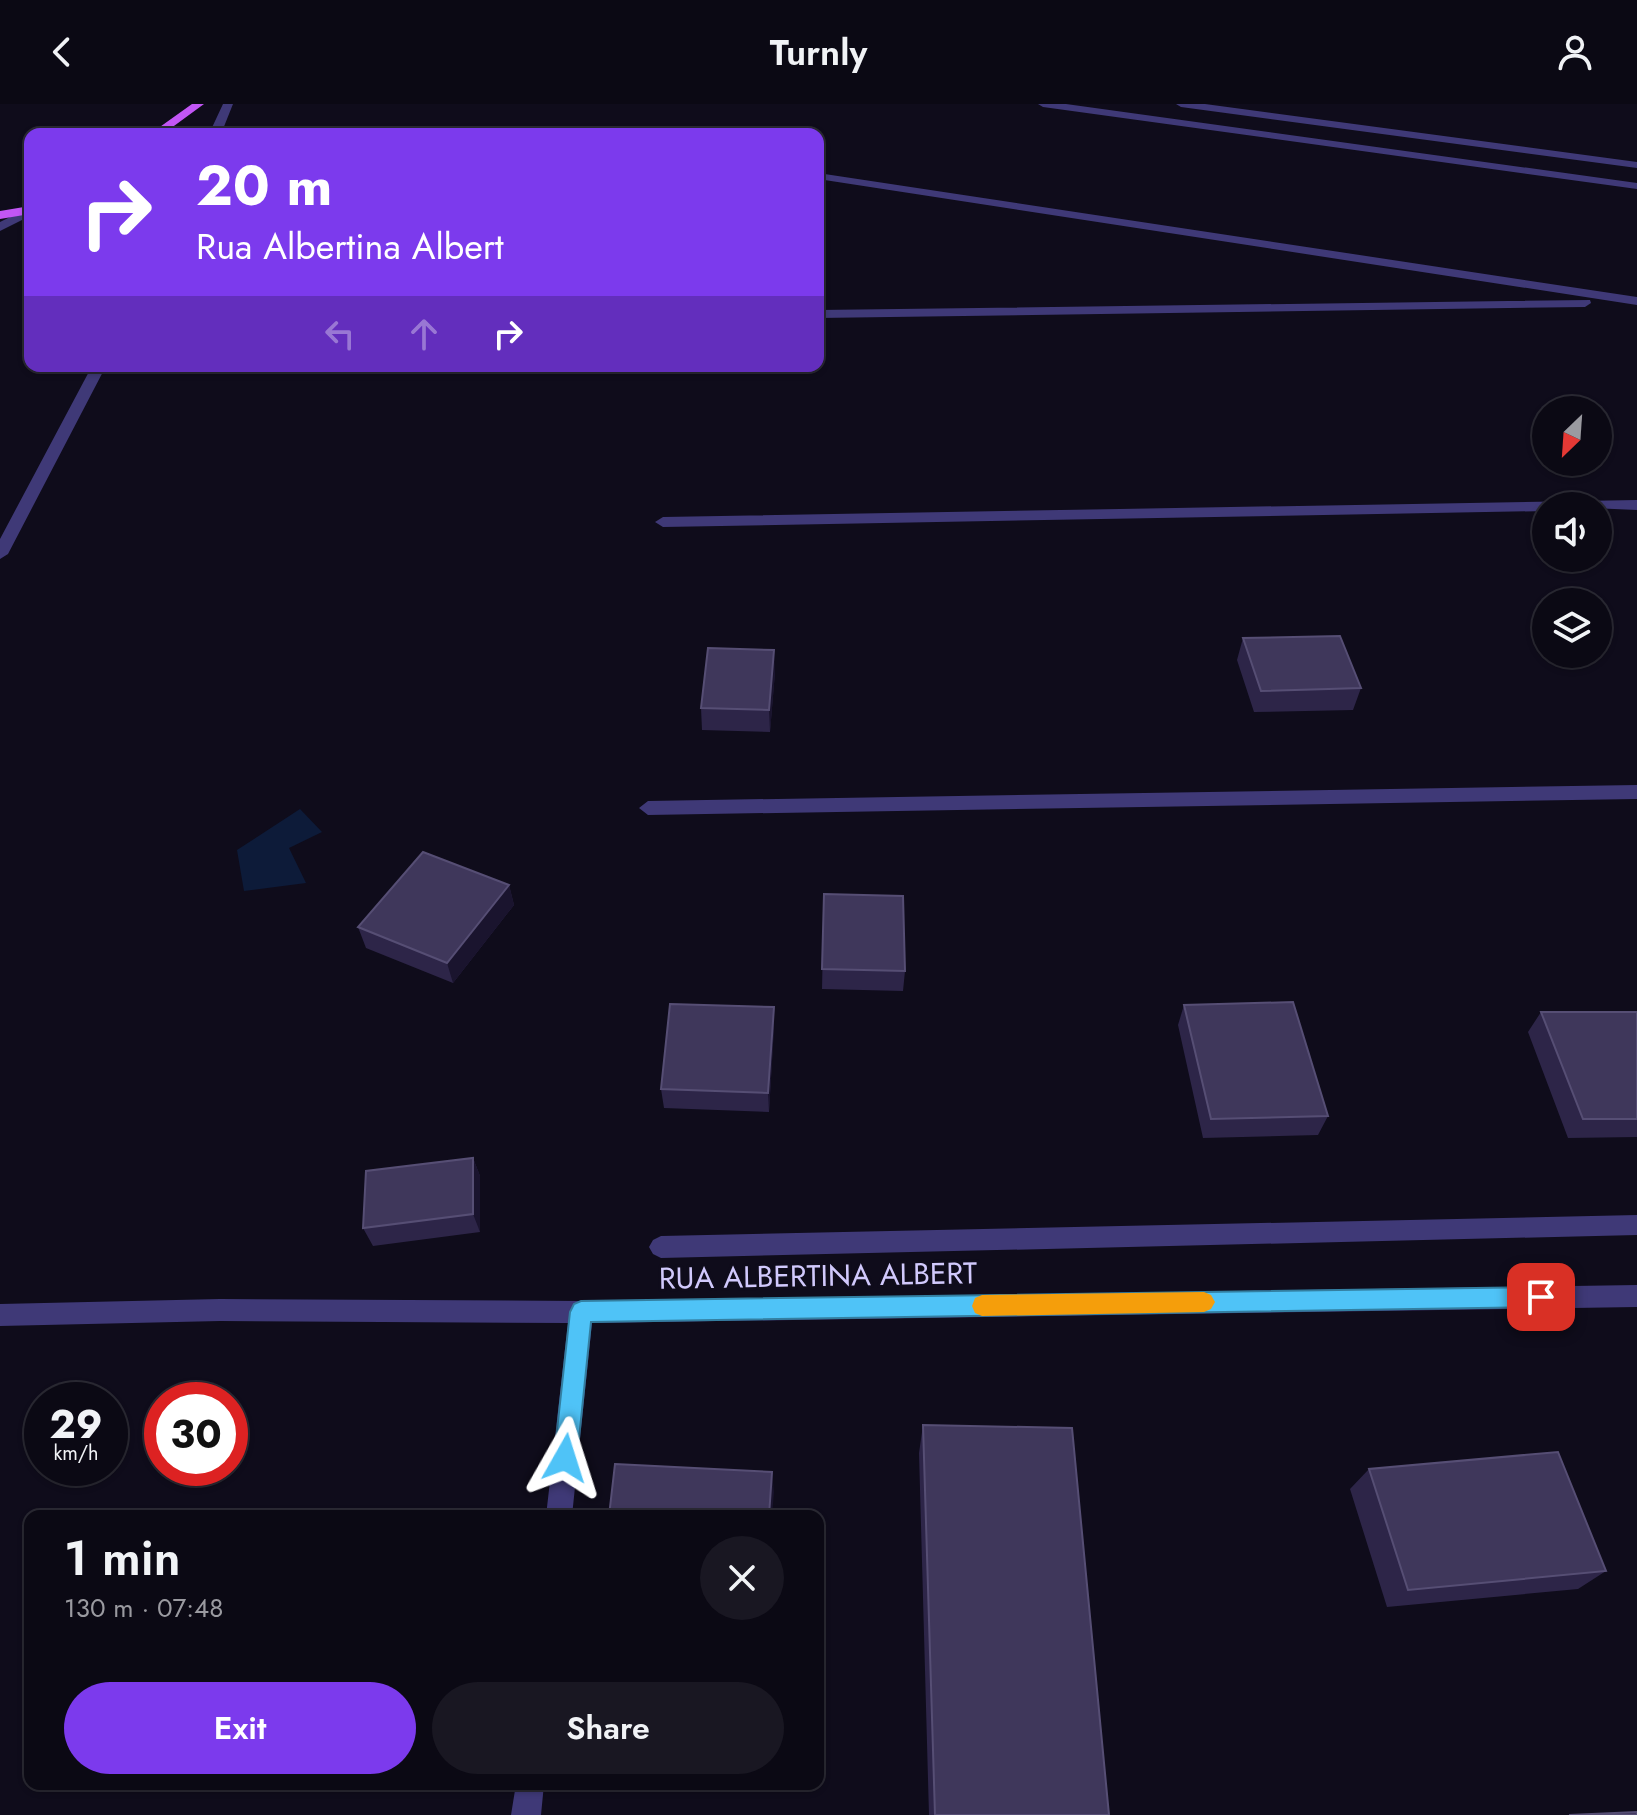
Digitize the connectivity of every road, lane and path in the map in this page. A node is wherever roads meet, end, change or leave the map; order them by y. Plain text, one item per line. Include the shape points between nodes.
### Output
1 (199, 104) edge
2 (228, 104) edge
3 (1043, 104) edge
4 (1181, 104) edge
5 (165, 128) edge
6 (218, 128) edge
7 (1637, 165) edge
8 (824, 177) edge
9 (1637, 186) edge
10 (24, 211) edge
11 (24, 213) edge
12 (0, 215) edge
13 (0, 227) edge
14 (1637, 302) edge
15 (824, 314) edge
16 (96, 372) edge
17 (1612, 505) edge
18 (1637, 505) edge
19 (1532, 506) edge
20 (663, 522) dead end
21 (0, 554) edge
22 (1637, 792) edge
23 (648, 808) dead end
24 (1637, 1225) edge
25 (661, 1247) dead end
26 (1637, 1296) edge
27 (581, 1312) junction
28 (0, 1315) edge
29 (560, 1510) edge
30 (529, 1790) edge
31 (526, 1815) edge

1 - 5 main road
2 - 6 street
3 - 9 street
4 - 7 street
8 - 14 street
10 - 12 main road
11 - 13 street
14 - 15 street
16 - 21 street
17 - 18 street
19 - 20 street
22 - 23 street
24 - 25 street
26 - 27 street, RUA ALBERTINA ALBERT
27 - 28 street, RUA ALBERTINA ALBERT
27 - 29 street
30 - 31 street

